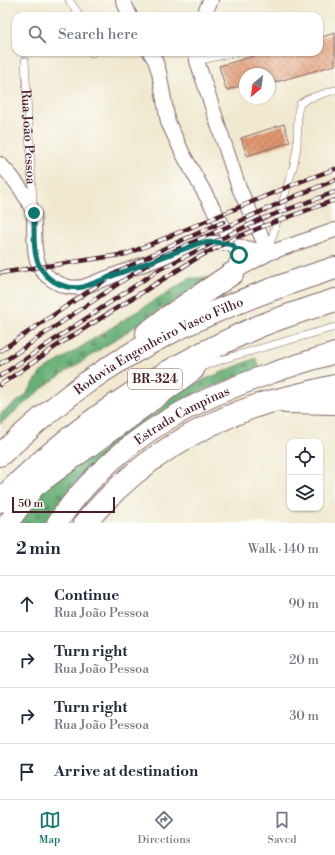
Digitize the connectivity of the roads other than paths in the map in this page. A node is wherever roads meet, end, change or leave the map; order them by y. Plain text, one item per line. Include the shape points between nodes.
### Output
1 (69, 0) edge
2 (123, 0) edge
3 (211, 0) edge
4 (77, 12) edge
5 (128, 12) edge
6 (205, 12) edge
7 (152, 56) edge
8 (197, 56) edge
9 (25, 61) dead end
10 (335, 90) edge
11 (0, 164) edge
12 (34, 213) junction
13 (335, 230) edge
14 (233, 245) junction
15 (269, 253) junction
16 (335, 268) edge
17 (233, 273) junction
18 (335, 300) edge
19 (335, 327) edge
20 (335, 353) edge
21 (194, 370) junction
22 (93, 378) junction
23 (335, 386) edge
24 (135, 391) junction
25 (265, 403) junction
26 (335, 404) edge
27 (41, 418) junction
28 (70, 438) junction
29 (0, 449) edge
30 (0, 455) edge
31 (33, 488) junction
32 (0, 501) edge
33 (8, 523) edge
34 (57, 523) edge
35 (85, 523) edge

1 - 4 lane
2 - 5 street
3 - 6 street
7 - 14 street via 159,72 168,122
8 - 15 street via 239,188
9 - 12 lane, Rua João Pessoa
10 - 15 lane via 307,99 300,104 294,164 269,242
11 - 12 street
12 - 14 street, Rua João Pessoa via 35,258 40,269 55,282 73,288 83,287 200,243
13 - 15 street
14 - 15 street, Rua João Pessoa
14 - 17 street via 239,255
15 - 17 street
16 - 22 main road, Rodovia Engenheiro Vasco Filho / BR-324 via 213,311 142,347
17 - 22 main road via 168,316
18 - 24 main road, Rodovia Engenheiro Vasco Filho / BR-324 via 256,328 179,365
19 - 21 lane
20 - 34 main road, Estrada Campinas via 243,384 184,410 150,431 114,460
21 - 24 lane
21 - 31 main road
22 - 27 main road, Rodovia Engenheiro Vasco Filho / BR-324
23 - 25 main road
24 - 28 main road, Rodovia Engenheiro Vasco Filho / BR-324
25 - 26 main road, Estrada Campinas
25 - 35 main road, Estrada Campinas via 234,413 181,439 132,475
27 - 29 main road
27 - 30 main road, Rodovia Engenheiro Vasco Filho / BR-324
28 - 31 main road
28 - 32 main road, Rodovia Engenheiro Vasco Filho / BR-324 via 48,455
31 - 33 main road

